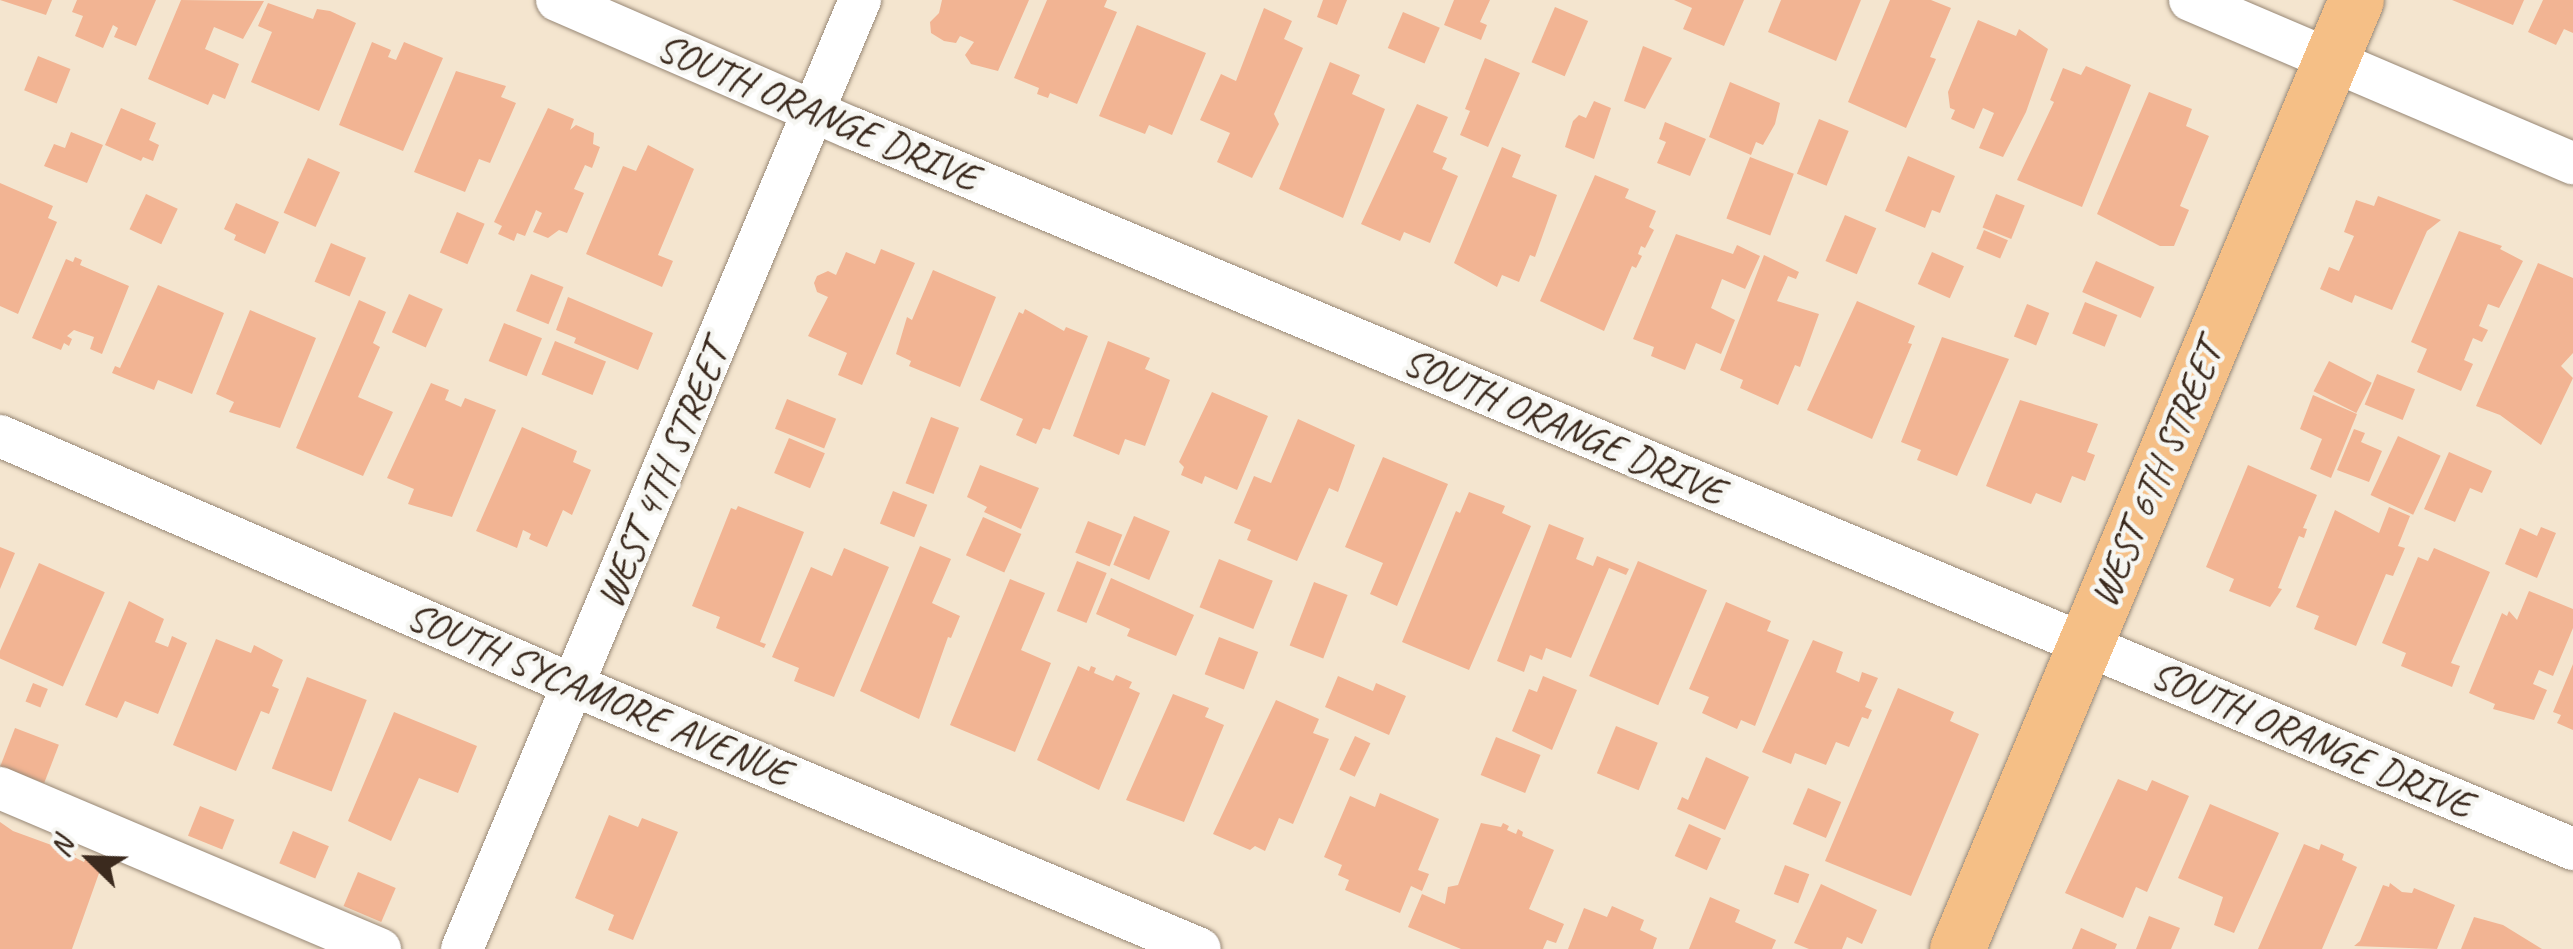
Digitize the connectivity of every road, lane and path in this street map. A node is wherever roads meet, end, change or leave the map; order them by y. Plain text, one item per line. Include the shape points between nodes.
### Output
1 (557, 0) edge
2 (860, 0) edge
3 (2190, 0) edge
4 (2356, 0) edge
5 (2331, 60) junction
6 (814, 112) junction
7 (2573, 163) edge
8 (0, 436) edge
9 (2084, 644) junction
10 (574, 685) junction
11 (0, 788) edge
12 (2573, 849) edge
13 (380, 949) edge
14 (462, 949) edge
15 (1200, 949) edge
16 (1957, 949) edge

1 - 6 street, SOUTH ORANGE DRIVE
2 - 6 street, WEST 4TH STREET
3 - 5 street
4 - 5 main road, WEST 6TH STREET
5 - 7 street
5 - 9 main road, WEST 6TH STREET
6 - 9 street, SOUTH ORANGE DRIVE
6 - 10 street, WEST 4TH STREET
8 - 10 street, SOUTH SYCAMORE AVENUE
9 - 12 street, SOUTH ORANGE DRIVE
9 - 16 main road, WEST 6TH STREET
10 - 14 street, WEST 4TH STREET
10 - 15 street, SOUTH SYCAMORE AVENUE
11 - 13 street

